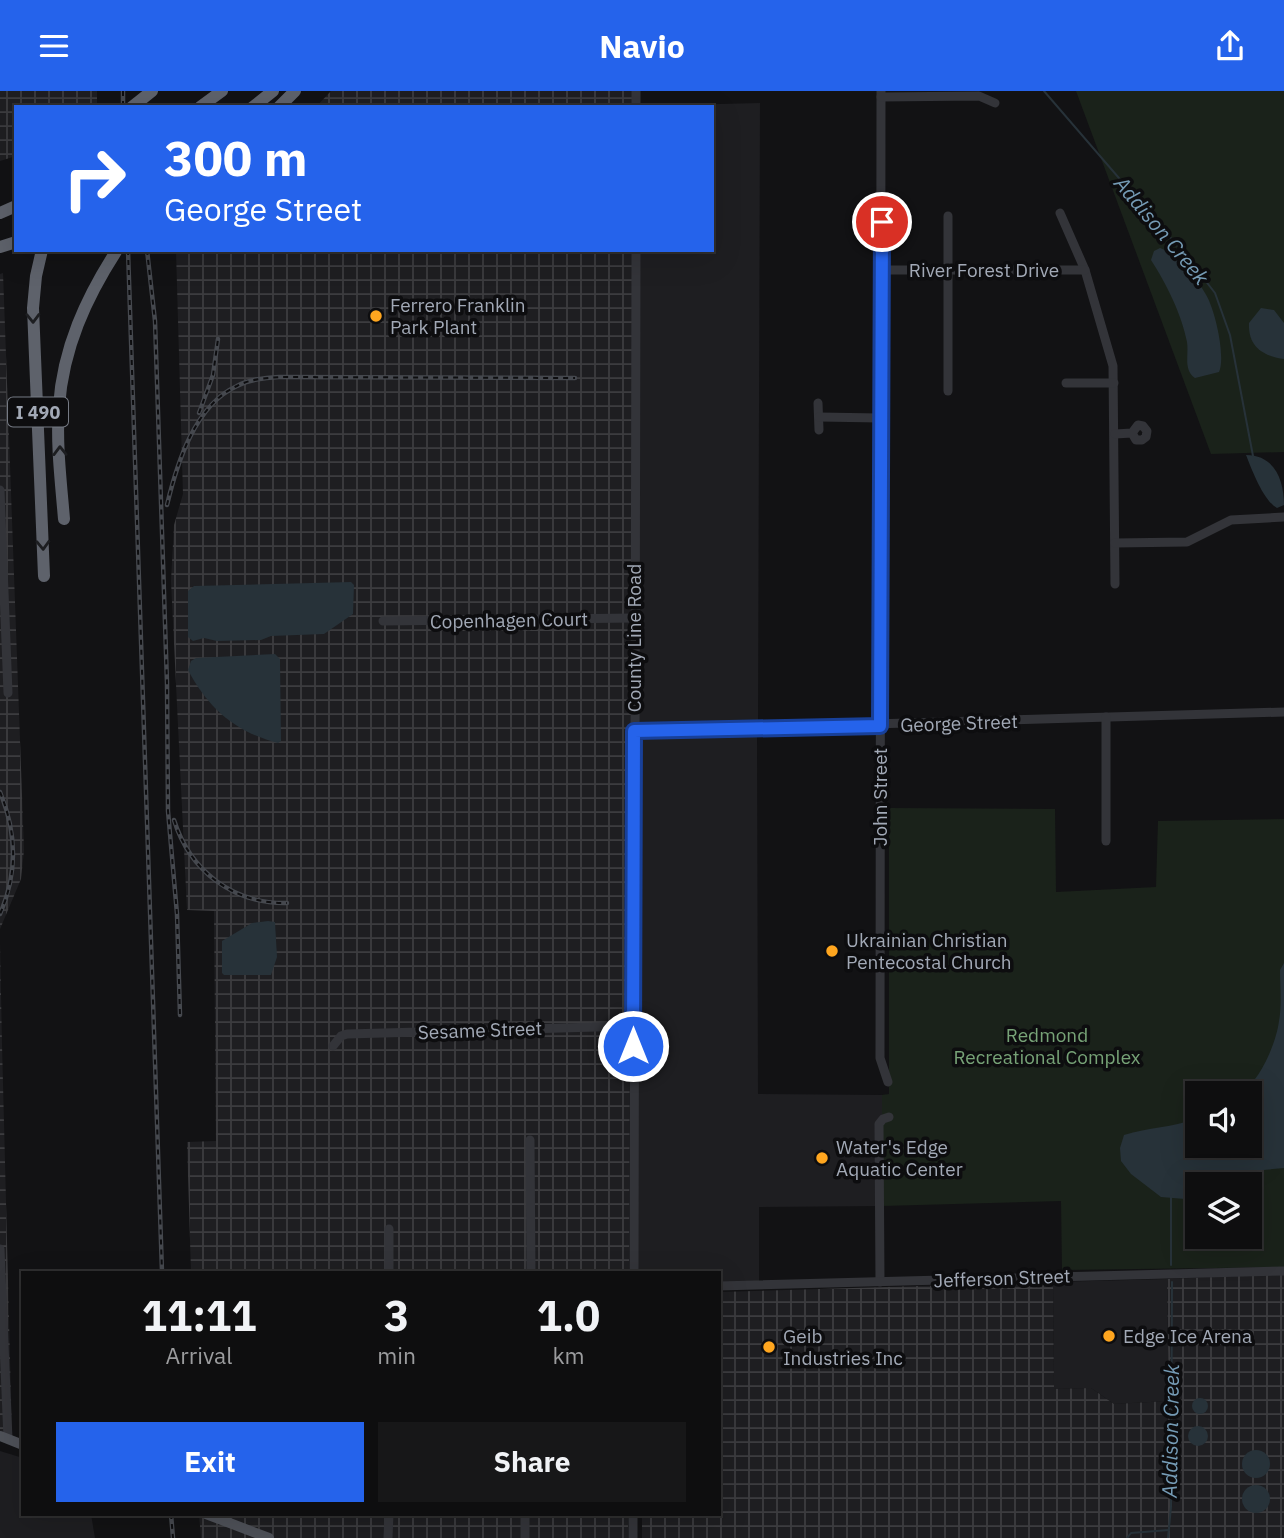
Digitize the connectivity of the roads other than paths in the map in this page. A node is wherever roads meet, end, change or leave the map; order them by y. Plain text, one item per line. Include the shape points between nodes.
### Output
1 (152, 91) edge
2 (222, 91) edge
3 (273, 91) edge
4 (295, 91) edge
5 (881, 94) edge
6 (995, 103) dead end
7 (134, 105) edge
8 (203, 105) edge
9 (256, 105) edge
10 (281, 105) edge
11 (1060, 213) dead end
12 (948, 216) dead end
13 (42, 252) edge
14 (116, 252) edge
15 (636, 252) edge
16 (882, 270) junction
17 (1085, 270) junction
18 (949, 271) junction
19 (1066, 383) dead end
20 (1114, 383) junction
21 (948, 391) dead end
22 (818, 403) dead end
23 (819, 417) junction
24 (880, 418) junction
25 (819, 430) dead end
26 (1132, 433) dead end
27 (1115, 434) junction
28 (0, 490) edge
29 (1284, 517) edge
30 (64, 519) dead end
31 (1115, 543) junction
32 (44, 576) dead end
33 (1115, 584) dead end
34 (634, 618) junction
35 (383, 621) dead end
36 (8, 693) dead end
37 (1284, 712) edge
38 (1106, 717) junction
39 (880, 726) junction
40 (634, 731) junction
41 (1106, 841) dead end
42 (632, 1026) junction
43 (333, 1046) dead end
44 (888, 1082) dead end
45 (888, 1117) dead end
46 (530, 1140) dead end
47 (389, 1229) dead end
48 (0, 1248) edge
49 (389, 1271) edge
50 (531, 1271) edge
51 (634, 1271) edge
52 (1284, 1271) edge
53 (880, 1282) junction
54 (721, 1286) edge
55 (4, 1438) edge
56 (21, 1444) edge
57 (211, 1516) edge
58 (388, 1516) edge
59 (525, 1516) edge
60 (633, 1516) edge
61 (269, 1538) edge
62 (388, 1538) edge
63 (525, 1538) edge
64 (633, 1538) edge

1 - 7 highway, bridge
2 - 8 highway
3 - 9 highway
4 - 10 highway
5 - 6 street via 979,96
5 - 16 street, John Street
11 - 17 street
12 - 18 street
13 -> 32 highway, I 490 via 33,308
30 -> 14 highway, I 490 via 59,406 64,369 84,306
15 - 34 street, County Line Road
16 - 18 street, River Forest Drive
16 - 24 street, John Street
17 - 18 street, River Forest Drive
17 - 20 street
18 - 21 street
19 - 20 street
20 - 27 street
22 - 23 street
23 - 24 street
23 - 25 street
24 - 39 street, John Street
26 - 27 street
27 - 31 street
28 - 36 street
29 - 31 street via 1231,520 1187,542
31 - 33 street
34 - 35 street, Copenhagen Court
34 - 40 street, County Line Road
37 - 38 street, George Street
38 - 39 street, George Street
38 - 41 street
39 - 40 street, George Street
39 - 44 street, John Street via 880,1058
40 - 42 street, County Line Road
42 - 43 street, Sesame Street via 347,1034
42 - 51 street, County Line Road
45 - 53 street via 879,1124
46 - 50 street
47 - 49 street
48 - 55 street
52 - 53 street, Jefferson Street
53 - 54 street, Jefferson Street
55 - 56 main road
57 - 61 main road
58 - 62 street
59 - 63 street
60 - 64 street

